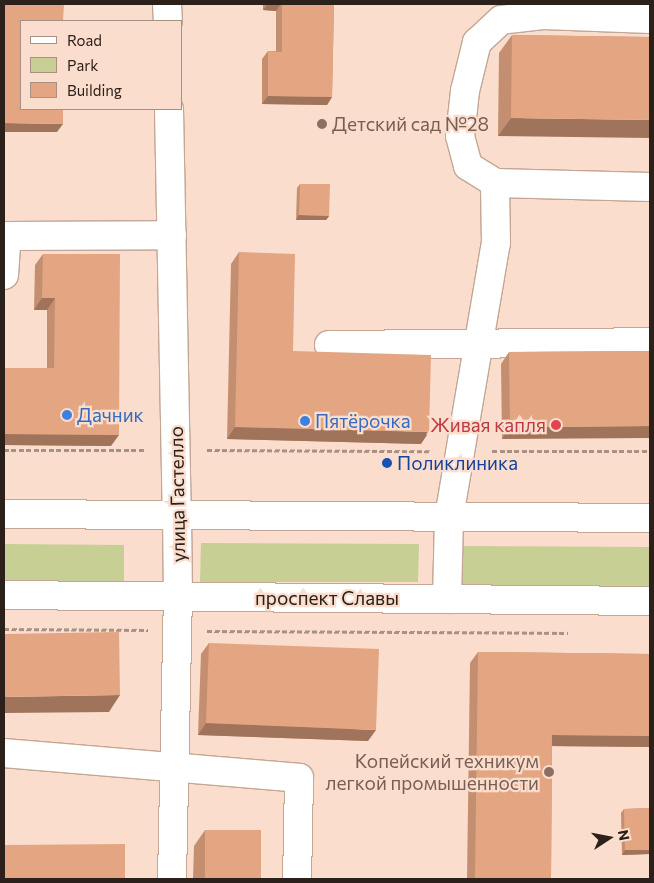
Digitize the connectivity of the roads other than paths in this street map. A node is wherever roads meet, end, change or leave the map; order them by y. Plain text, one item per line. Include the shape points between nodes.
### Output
1 (167, 4) edge
2 (650, 19) edge
3 (168, 20) edge
4 (169, 110) edge
5 (495, 183) junction
6 (650, 187) edge
7 (172, 235) junction
8 (4, 276) edge
9 (650, 342) edge
10 (329, 345) dead end
11 (477, 346) junction
12 (4, 514) edge
13 (177, 515) junction
14 (449, 517) junction
15 (650, 518) edge
16 (4, 595) edge
17 (178, 597) junction
18 (447, 599) junction
19 (650, 601) edge
20 (4, 753) edge
21 (175, 769) junction
22 (172, 879) edge
23 (297, 879) edge

1 - 3 main road
2 - 5 main road via 542,15 502,20 478,42 465,91 460,136 468,166
4 - 7 main road, улица Гастелло
5 - 6 main road
5 - 11 main road via 496,244
7 - 8 main road via 8,236
7 - 13 main road, улица Гастелло
9 - 11 main road
10 - 11 main road
11 - 14 main road
12 - 13 main road
13 - 14 main road
13 - 17 main road, улица Гастелло
14 - 15 main road
14 - 18 main road
16 - 17 main road, проспект Славы
17 - 18 main road, проспект Славы
17 - 21 main road, улица Гастелло
18 - 19 main road, проспект Славы
20 - 21 main road
21 - 22 main road, улица Гастелло
21 - 23 main road via 299,778

